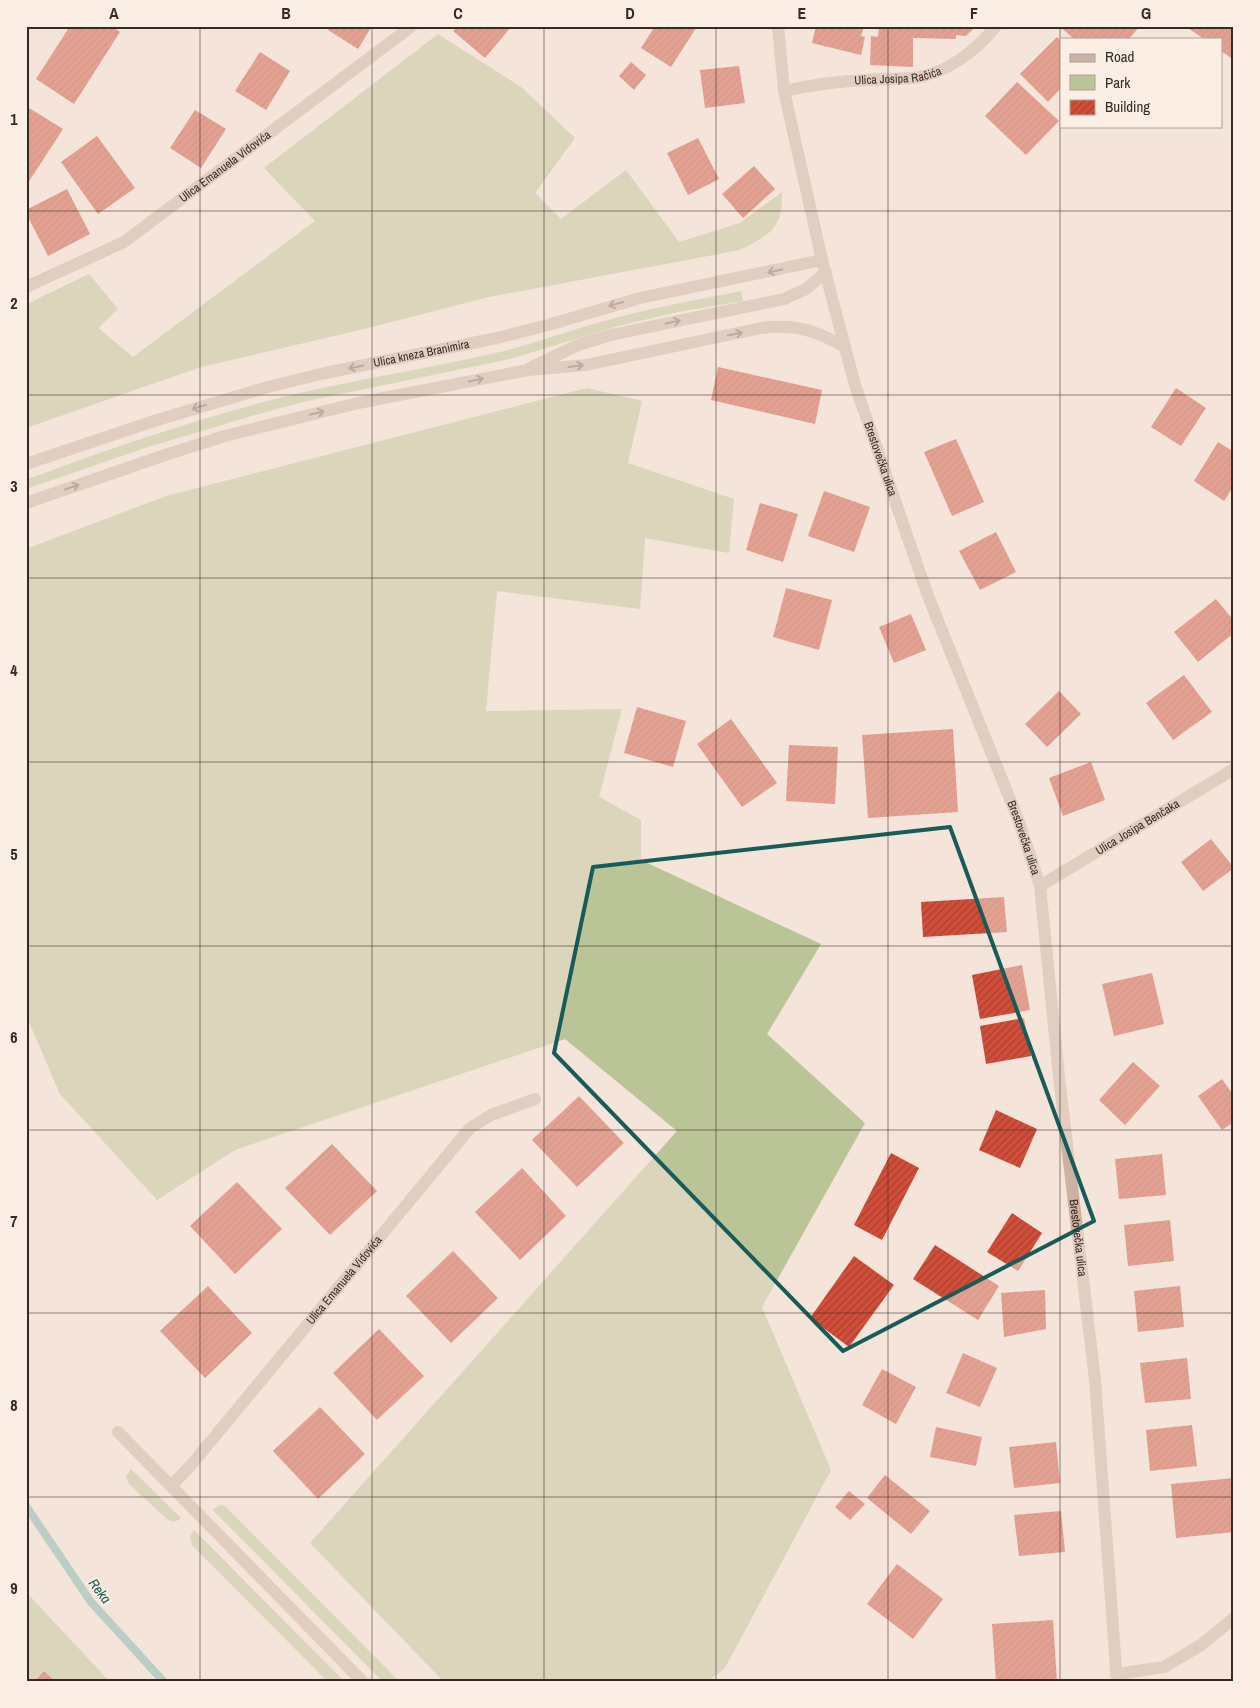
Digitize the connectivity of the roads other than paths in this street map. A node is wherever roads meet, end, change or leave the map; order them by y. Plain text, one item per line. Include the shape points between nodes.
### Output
1 (412, 26) edge
2 (778, 26) edge
3 (996, 26) edge
4 (784, 91) junction
5 (824, 266) junction
6 (26, 287) edge
7 (845, 346) junction
8 (528, 370) junction
9 (26, 464) edge
10 (26, 503) edge
11 (1234, 769) edge
12 (1040, 886) junction
13 (535, 1099) dead end
14 (118, 1432) dead end
15 (171, 1486) junction
16 (1232, 1624) edge
17 (1117, 1678) edge
18 (363, 1682) edge

1 - 6 street, Ulica Emanuela Vidovića via 124,242
2 - 4 street, Brestovečka ulica
3 - 4 street, Ulica Josipa Račića via 976,48 937,72 915,78 821,84
4 - 5 street, Brestovečka ulica
5 - 7 street, Brestovečka ulica
8 -> 5 street via 578,345 611,335 784,299 806,289
5 -> 9 street, Ulica kneza Branimira via 640,298 497,338 326,373 157,420
8 -> 7 street via 586,365 777,326 812,330
7 - 12 street, Brestovečka ulica via 855,385 928,596 1018,818
10 -> 8 street via 225,436 358,403
11 - 12 street, Ulica Josipa Benčaka
12 - 17 street, Brestovečka ulica via 1095,1380
13 - 15 street, Ulica Emanuela Vidovića via 490,1115 470,1128
14 - 15 street
15 - 18 street
16 - 17 street via 1164,1667

